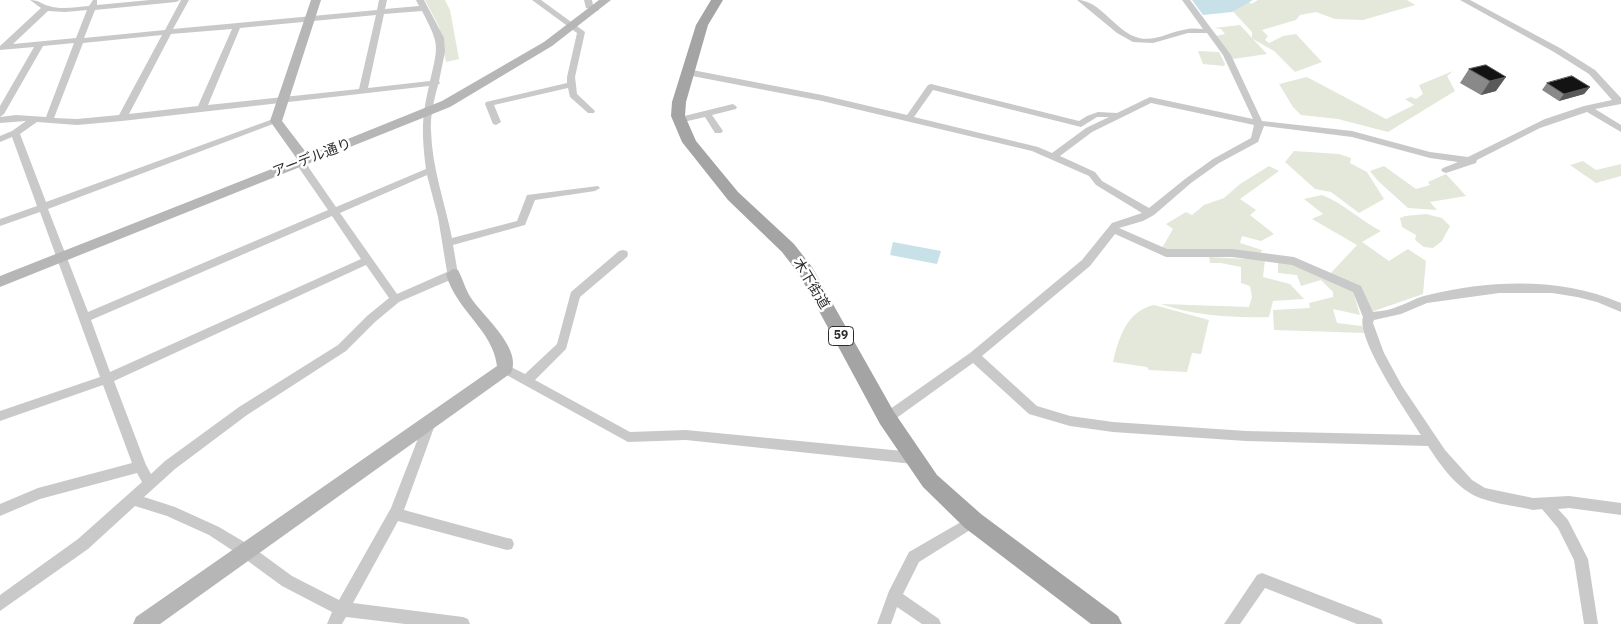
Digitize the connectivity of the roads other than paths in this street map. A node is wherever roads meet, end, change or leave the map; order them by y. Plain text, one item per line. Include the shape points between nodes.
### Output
1 (34, 0) edge
2 (176, 0) edge
3 (185, 0) edge
4 (316, 0) edge
5 (383, 0) edge
6 (536, 0) edge
7 (606, 0) edge
8 (717, 0) edge
9 (1081, 0) edge
10 (1186, 0) edge
11 (1464, 0) edge
12 (93, 4) edge
13 (422, 4) edge
14 (592, 4) edge
15 (46, 8) junction
16 (380, 12) junction
17 (310, 19) junction
18 (574, 25) junction
19 (237, 26) junction
20 (1209, 31) junction
21 (166, 33) junction
22 (78, 40) junction
23 (39, 46) junction
24 (2, 48) edge
25 (687, 72) junction
26 (436, 83) junction
27 (572, 84) junction
28 (363, 91) junction
29 (282, 100) junction
30 (1620, 101) edge
31 (733, 107) dead end
32 (1587, 108) junction
33 (201, 110) junction
34 (591, 111) dead end
35 (427, 113) junction
36 (707, 113) junction
37 (0, 114) edge
38 (1118, 116) junction
39 (122, 118) junction
40 (910, 118) junction
41 (36, 119) junction
42 (0, 120) edge
43 (49, 120) junction
44 (680, 120) junction
45 (276, 121) junction
46 (496, 122) dead end
47 (1259, 123) junction
48 (1621, 129) edge
49 (718, 131) dead end
50 (15, 133) junction
51 (0, 139) edge
52 (1054, 156) junction
53 (1473, 161) junction
54 (303, 162) junction
55 (431, 170) junction
56 (1446, 170) dead end
57 (596, 188) dead end
58 (43, 207) junction
59 (334, 211) junction
60 (1150, 213) junction
61 (0, 223) edge
62 (1112, 229) junction
63 (448, 243) junction
64 (623, 254) dead end
65 (62, 257) junction
66 (368, 260) junction
67 (453, 274) junction
68 (0, 282) edge
69 (395, 299) junction
70 (1621, 308) edge
71 (1369, 317) junction
72 (85, 318) junction
73 (974, 356) junction
74 (505, 369) junction
75 (107, 379) junction
76 (527, 380) junction
77 (0, 416) edge
78 (887, 418) junction
79 (430, 422) junction
80 (1431, 441) junction
81 (913, 458) junction
82 (140, 468) junction
83 (150, 482) junction
84 (133, 499) junction
85 (1546, 504) junction
86 (1621, 508) edge
87 (0, 510) edge
88 (395, 514) junction
89 (973, 521) junction
90 (507, 544) dead end
91 (246, 551) junction
92 (894, 596) junction
93 (0, 604) edge
94 (341, 609) junction
95 (143, 624) edge
96 (334, 624) edge
97 (463, 624) edge
98 (884, 624) edge
99 (934, 624) edge
100 (1110, 624) edge
101 (1231, 624) edge
102 (1376, 624) edge
103 (1591, 624) edge

1 - 15 street
2 - 12 street
3 - 21 street
4 - 17 street
5 - 16 street
6 - 18 street
7 - 14 street, アーデル通り
8 - 25 main road, 木下街道 / 59 via 702,25
9 - 20 street via 1136,40 1153,40 1188,31
10 - 20 street
11 - 30 street via 1592,72
12 - 15 street via 64,10
12 - 22 street
13 - 16 street
13 - 26 street via 440,38
14 - 18 street, アーデル通り
15 - 24 street
16 - 17 street
16 - 28 street
17 - 19 street
17 - 29 street
18 - 27 street via 582,32
18 - 35 street, アーデル通り via 505,71
19 - 21 street
19 - 33 street
20 - 47 street via 1238,75
21 - 22 street
21 - 39 street
22 - 23 street
22 - 43 street
23 - 24 street
23 - 37 street
25 - 40 street
25 - 44 main road, 木下街道 / 59 via 679,102
26 - 28 street
26 - 35 street
27 - 34 street via 573,95
27 - 46 street via 489,104
28 - 29 street
29 - 33 street
29 - 45 street
30 - 32 street
31 - 36 street
32 - 48 street
32 - 53 street via 1528,130
33 - 39 street
35 - 54 street, アーデル通り
35 - 55 street
36 - 44 street
36 - 49 street
38 - 40 street via 1100,113 1081,124 931,87
38 - 47 street via 1150,100
38 - 52 street via 1089,130
39 - 43 street via 77,122
40 - 52 street
41 - 42 street
41 - 43 street
41 - 50 street
44 - 78 main road, 木下街道 / 59 via 689,142 733,196 788,248 806,271
45 - 54 street
45 - 58 street
47 - 53 street via 1340,132 1430,155
47 - 60 street via 1255,140 1216,161
50 - 51 street
50 - 58 street
52 - 60 street via 1092,174 1099,184
53 - 56 street
54 - 59 street
54 - 65 street, アーデル通り
55 - 59 street
55 - 63 street
57 - 63 street via 531,197 521,223
58 - 61 street
58 - 65 street
59 - 66 street
59 - 72 street
60 - 62 street
62 - 71 street via 1166,253 1232,253 1294,261 1357,289
62 - 73 street via 1086,263
63 - 67 street
64 - 76 street via 575,295 562,346
65 - 68 street, アーデル通り
65 - 72 street
66 - 69 street
66 - 75 street
67 - 69 street
67 - 74 street via 460,293 486,324 505,354
69 - 83 street via 342,348 243,411
70 - 71 street via 1568,290 1537,288 1428,298 1405,309
71 - 80 street via 1367,323 1378,352
72 - 75 street
73 - 78 street
73 - 80 street via 1033,410 1070,421 1246,436
74 - 76 street
74 - 79 street
75 - 77 street
75 - 82 street
76 - 81 street via 628,437 686,435
78 - 81 main road, 木下街道 / 59
79 - 88 street
79 - 91 street
80 - 85 street via 1455,473 1482,493
81 - 89 main road, 木下街道 / 59 via 947,498
82 - 83 street
82 - 87 street via 38,494
83 - 84 street
84 - 91 street via 170,510
84 - 93 street via 83,544
85 - 86 street via 1569,502
85 - 103 street via 1563,524 1581,559
88 - 90 street
88 - 94 street
89 - 92 street via 914,558
89 - 100 main road, 木下街道 / 59
91 - 94 street via 287,582
91 - 95 street
92 - 98 street
92 - 99 street
94 - 96 street
94 - 97 street
101 - 102 street via 1262,580

